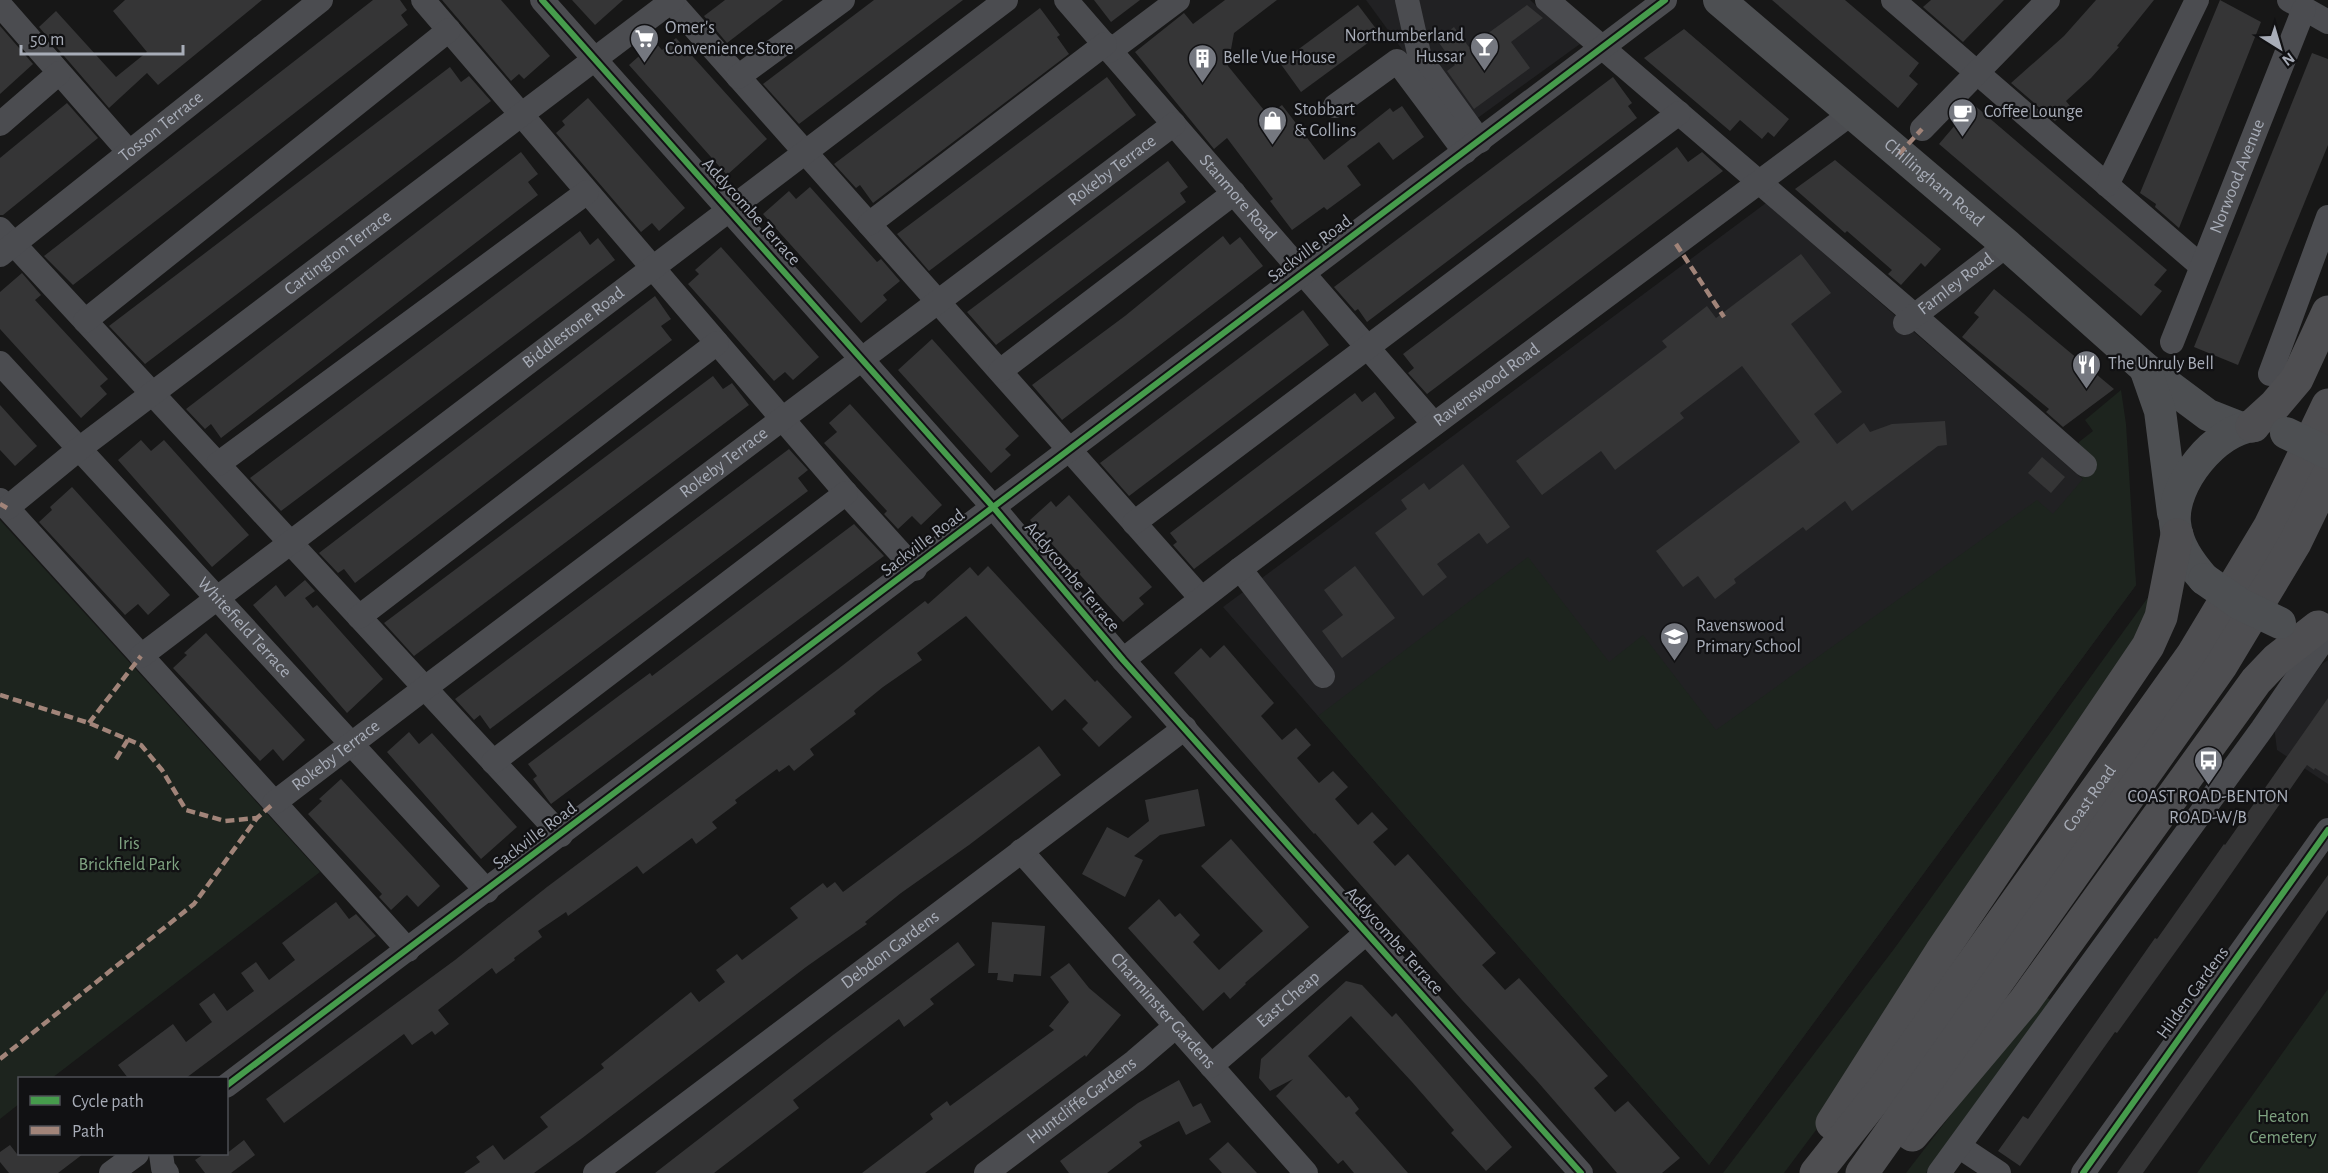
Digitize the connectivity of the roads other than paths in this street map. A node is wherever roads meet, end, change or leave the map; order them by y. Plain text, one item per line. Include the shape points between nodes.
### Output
1 (321, 0) edge
2 (423, 0) edge
3 (542, 0) edge
4 (843, 0) edge
5 (1006, 0) edge
6 (1066, 0) edge
7 (1178, 0) edge
8 (1407, 0) edge
9 (1547, 0) edge
10 (1665, 0) edge
11 (1719, 0) edge
12 (1893, 0) edge
13 (2048, 0) edge
14 (2197, 0) edge
15 (671, 1) edge
16 (3, 4) edge
17 (2296, 4) edge
18 (2328, 22) edge
19 (449, 30) junction
20 (1108, 47) junction
21 (1603, 48) junction
22 (595, 59) junction
23 (59, 73) junction
24 (1977, 73) junction
25 (738, 77) junction
26 (1335, 106) dead end
27 (1852, 113) junction
28 (1679, 114) junction
29 (522, 115) junction
30 (0, 124) edge
31 (1174, 124) junction
32 (1922, 129) dead end
33 (1472, 146) junction
34 (129, 152) junction
35 (805, 152) junction
36 (1759, 182) junction
37 (2107, 185) junction
38 (587, 192) junction
39 (1234, 193) junction
40 (729, 210) junction
41 (2328, 217) edge
42 (869, 224) junction
43 (4, 242) edge
44 (2007, 245) junction
45 (2201, 266) junction
46 (653, 268) junction
47 (1303, 273) junction
48 (939, 301) junction
49 (2328, 312) edge
50 (1909, 319) junction
51 (85, 321) junction
52 (2172, 342) dead end
53 (717, 344) junction
54 (1367, 346) junction
55 (861, 359) junction
56 (0, 363) edge
57 (2145, 368) junction
58 (1000, 371) junction
59 (2270, 374) dead end
60 (152, 393) junction
61 (2328, 405) edge
62 (782, 419) junction
63 (1434, 424) junction
64 (2247, 427) junction
65 (79, 449) junction
66 (1070, 450) junction
67 (2328, 453) edge
68 (218, 464) junction
69 (2085, 465) dead end
70 (2328, 476) edge
71 (846, 493) junction
72 (3, 504) edge
73 (994, 508) junction
74 (1134, 523) junction
75 (2176, 528) junction
76 (290, 543) junction
77 (915, 568) junction
78 (1240, 569) junction
79 (1201, 598) junction
80 (217, 599) junction
81 (359, 616) junction
82 (2325, 629) edge
83 (141, 656) junction
84 (1123, 660) junction
85 (1323, 676) dead end
86 (424, 688) junction
87 (1185, 728) junction
88 (351, 744) junction
89 (494, 762) junction
90 (274, 803) junction
91 (2328, 830) edge
92 (561, 835) junction
93 (1021, 851) junction
94 (487, 891) junction
95 (1366, 933) junction
96 (408, 950) junction
97 (1176, 1026) junction
98 (1211, 1066) junction
99 (228, 1085) edge
100 (1960, 1147) junction
101 (136, 1155) edge
102 (161, 1155) edge
103 (111, 1173) edge
104 (167, 1173) edge
105 (595, 1173) edge
106 (986, 1173) edge
107 (1306, 1173) edge
108 (1581, 1173) edge
109 (1800, 1173) edge
110 (1816, 1173) edge
111 (1862, 1173) edge
112 (1881, 1173) edge
113 (1939, 1173) edge
114 (1999, 1173) edge
115 (2082, 1173) edge

1 - 34 street, Tosson Terrace
2 - 19 street
3 - 22 street, Addycombe Terrace
4 - 25 street
5 - 35 street, Biddlestone Road
6 - 20 street, Stanmore Road
7 - 20 street
8 - 33 street via 1420,58
9 - 21 street
10 - 21 street, Sackville Road
11 - 27 main road, Chillingham Road
12 - 24 street
13 - 24 street
14 - 37 street
15 - 22 street, Cartington Terrace
15 - 25 street
16 - 23 street
17 - 18 street
17 - 45 street, Norwood Avenue
19 - 29 street
19 - 51 street
20 - 31 street, Stanmore Road
20 - 42 street
21 - 28 street
21 - 33 street, Sackville Road
22 - 29 street, Cartington Terrace
22 - 40 street, Addycombe Terrace
23 - 30 street
23 - 34 street
24 - 32 street
24 - 37 street
25 - 35 street
26 - 33 street via 1397,61
27 - 36 street, Ravenswood Road
27 - 44 main road, Chillingham Road
28 - 36 street
28 - 54 street
29 - 38 street
29 - 60 street, Cartington Terrace
31 - 39 street, Stanmore Road
31 - 48 street, Rokeby Terrace
33 - 47 street, Sackville Road
34 - 43 street, Tosson Terrace
35 - 40 street, Biddlestone Road
35 - 42 street
36 - 50 street
36 - 63 street, Ravenswood Road
37 - 45 street
38 - 46 street
38 - 68 street
39 - 47 street, Stanmore Road
39 - 58 street
40 - 46 street, Biddlestone Road
40 - 55 street, Addycombe Terrace
41 - 59 street
42 - 48 street
43 - 51 street
44 - 50 street, Farnley Road
44 - 57 main road, Chillingham Road
45 - 52 street, Norwood Avenue
46 - 53 street
46 - 76 street, Biddlestone Road
47 - 54 street, Stanmore Road
47 - 66 street, Sackville Road
48 - 55 street, Rokeby Terrace
48 - 58 street
49 - 64 highway via 2297,379 2275,405
50 - 69 street
51 - 60 street
53 - 62 street
53 - 81 street
54 - 63 street, Stanmore Road
54 - 74 street
55 - 62 street, Rokeby Terrace
55 - 73 street, Addycombe Terrace
56 - 65 street, Whitefield Terrace
57 - 64 main road, Chillingham Road via 2208,415
57 - 75 main road, Chillingham Road via 2160,411
58 - 66 street
60 - 65 street, Cartington Terrace
60 - 68 street
61 - 110 highway, Coast Road via 2270,526 2193,654 1893,1075
62 - 71 street
62 - 86 street, Rokeby Terrace
63 - 78 street, Ravenswood Road
64 - 67 main road, Chillingham Road, bridge via 2271,428
64 - 75 main road via 2221,441 2188,475 2178,498
65 - 72 street, Cartington Terrace
65 - 80 street, Whitefield Terrace
66 - 73 street, Sackville Road
66 - 74 street
68 - 76 street
70 - 111 highway, Coast Road via 2295,543 2221,666
71 - 77 street
71 - 89 street
72 - 83 street
73 - 77 street, Sackville Road
73 - 84 street, Addycombe Terrace
74 - 79 street
75 - 82 main road, Chillingham Road, bridge via 2186,556 2204,579 2240,604 2280,623
75 - 109 highway via 2161,617 2148,646 1941,952
76 - 80 street, Biddlestone Road
76 - 81 street
77 - 92 street, Sackville Road
78 - 79 street, Ravenswood Road
78 - 85 street
79 - 84 street, Ravenswood Road
80 - 83 street, Biddlestone Road
80 - 88 street, Whitefield Terrace
81 - 86 street
82 - 100 street via 2262,729
82 - 112 highway via 2277,659 2256,681 2024,1002
83 - 90 street
84 - 87 street, Addycombe Terrace
86 - 88 street, Rokeby Terrace
86 - 89 street
87 - 93 street, Debdon Gardens
87 - 95 street, Addycombe Terrace
88 - 90 street, Rokeby Terrace
88 - 94 street, Whitefield Terrace
89 - 92 street
90 - 96 street
91 - 115 street, Hilden Gardens
92 - 94 street, Sackville Road
93 - 97 street, Charminster Gardens
93 - 105 street, Debdon Gardens
94 - 96 street, Sackville Road
95 - 98 street, East Cheap
95 - 108 street, Addycombe Terrace
96 - 99 street, Sackville Road
97 - 98 street, Charminster Gardens
97 - 106 street, Huntcliffe Gardens
98 - 107 street, Charminster Gardens
100 - 113 street
100 - 114 street
101 - 103 street
102 - 104 street

